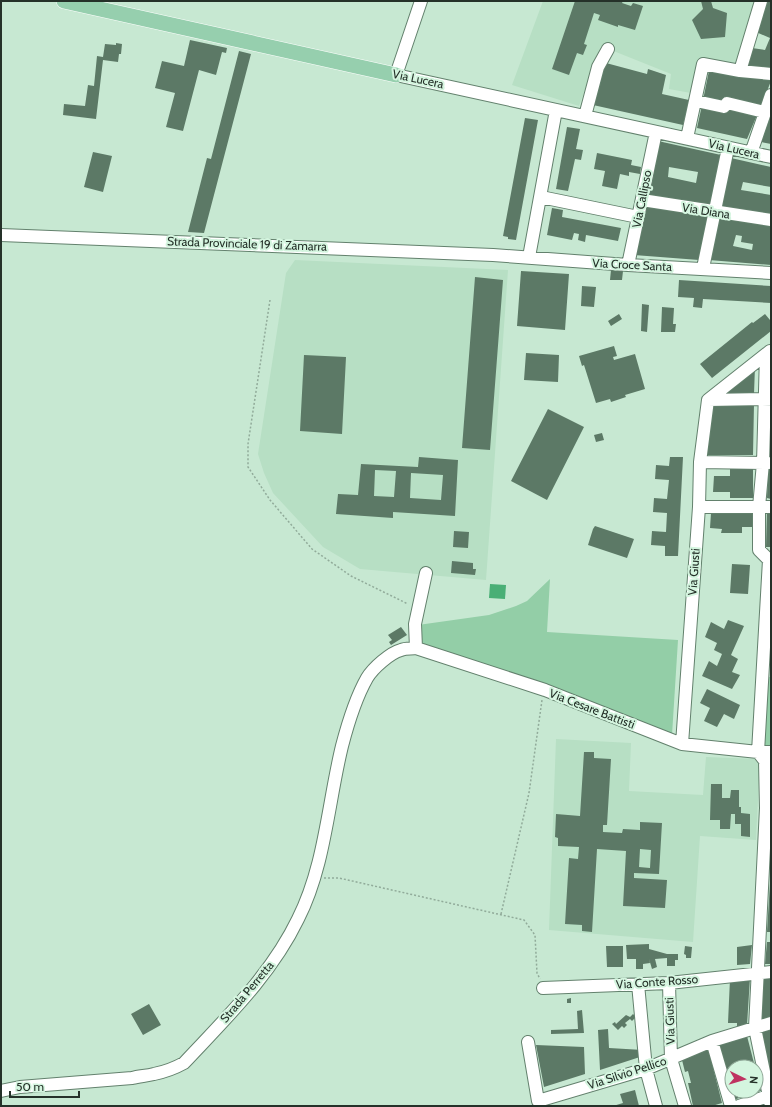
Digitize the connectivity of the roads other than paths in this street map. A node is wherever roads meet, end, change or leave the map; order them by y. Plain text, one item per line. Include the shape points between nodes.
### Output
1 (64, 1) edge
2 (421, 1) edge
3 (761, 1) edge
4 (608, 49) dead end
5 (740, 71) junction
6 (396, 74) junction
7 (771, 74) edge
8 (771, 95) edge
9 (696, 101) junction
10 (556, 110) junction
11 (764, 112) junction
12 (585, 116) junction
13 (656, 132) junction
14 (687, 138) junction
15 (728, 148) junction
16 (751, 153) junction
17 (771, 157) edge
18 (540, 197) junction
19 (642, 200) junction
20 (715, 212) junction
21 (638, 217) junction
22 (771, 220) edge
23 (1, 235) edge
24 (493, 255) joint
25 (529, 257) junction
26 (628, 265) junction
27 (703, 268) junction
28 (771, 273) edge
29 (768, 353) edge
30 (768, 399) edge
31 (708, 400) junction
32 (700, 462) junction
33 (767, 463) edge
34 (699, 507) junction
35 (765, 507) edge
36 (765, 550) edge
37 (426, 573) dead end
38 (416, 648) junction
39 (768, 662) edge
40 (682, 744) junction
41 (758, 752) junction
42 (771, 752) edge
43 (768, 808) edge
44 (767, 873) edge
45 (765, 937) edge
46 (758, 972) junction
47 (771, 972) edge
48 (669, 983) junction
49 (638, 984) junction
50 (543, 988) road end
51 (771, 1023) edge
52 (755, 1028) junction
53 (712, 1041) junction
54 (528, 1042) dead end
55 (671, 1059) junction
56 (646, 1069) junction
57 (1, 1091) edge
58 (770, 1099) edge
59 (535, 1103) edge
60 (656, 1106) edge
61 (685, 1106) edge
62 (730, 1106) edge
63 (739, 1106) edge

1 - 6 main road, Via Lucera
2 - 6 street
3 - 5 street
4 - 12 street via 598,67
5 - 7 street
5 - 9 street via 703,64
6 - 10 street, Via Lucera
8 - 11 street
9 - 11 street via 724,107 727,103
9 - 14 street
10 - 12 street, Via Lucera
10 - 18 street
11 - 16 street
12 - 13 street, Via Lucera
13 - 14 street, Via Lucera
13 - 19 street, Via Callipso
14 - 15 street, Via Lucera
15 - 16 street, Via Lucera
15 - 20 street
16 - 17 street, Via Lucera
18 - 21 street
18 - 25 street
19 - 20 street, Via Diana
19 - 21 street, Via Callipso
20 - 22 street, Via Diana
20 - 27 street
21 - 26 street, Via Callipso
23 - 24 street, Strada Provinciale 19 di Zamarra
24 - 25 street, Via Croce Santa
25 - 26 street, Via Croce Santa
26 - 27 street, Via Croce Santa
27 - 28 street, Via Croce Santa
29 - 30 street
29 - 31 street
30 - 31 street
30 - 33 street
31 - 32 street, Via Giusti
32 - 33 street
32 - 34 street, Via Giusti
33 - 35 street
34 - 35 street
34 - 40 street, Via Giusti
35 - 36 street
36 - 39 street via 769,560
37 - 38 street via 418,609
38 - 40 street, Via Cesare Battisti via 545,690
38 - 57 street, Strada Perretta via 401,650 384,659 368,678 350,718 314,878 299,919 270,967 184,1063 154,1074 132,1078 20,1087
39 - 41 street
40 - 41 street, Via Cesare Battisti
41 - 42 street, Via Cesare Battisti
41 - 43 street via 765,761
43 - 44 street
44 - 45 street
45 - 46 street
46 - 47 street, Via Conte Rosso
46 - 48 street, Via Conte Rosso
46 - 52 street
48 - 49 street, Via Conte Rosso
48 - 55 street, Via Giusti
49 - 50 street, Via Conte Rosso
49 - 56 street
51 - 52 street, Via Silvio Pellico
52 - 53 street, Via Silvio Pellico
52 - 58 street
53 - 55 street, Via Silvio Pellico
53 - 62 street
54 - 59 street, Via Silvio Pellico
55 - 56 street, Via Silvio Pellico
55 - 61 street, Via Giusti
56 - 59 street, Via Silvio Pellico
56 - 60 street
58 - 63 street

